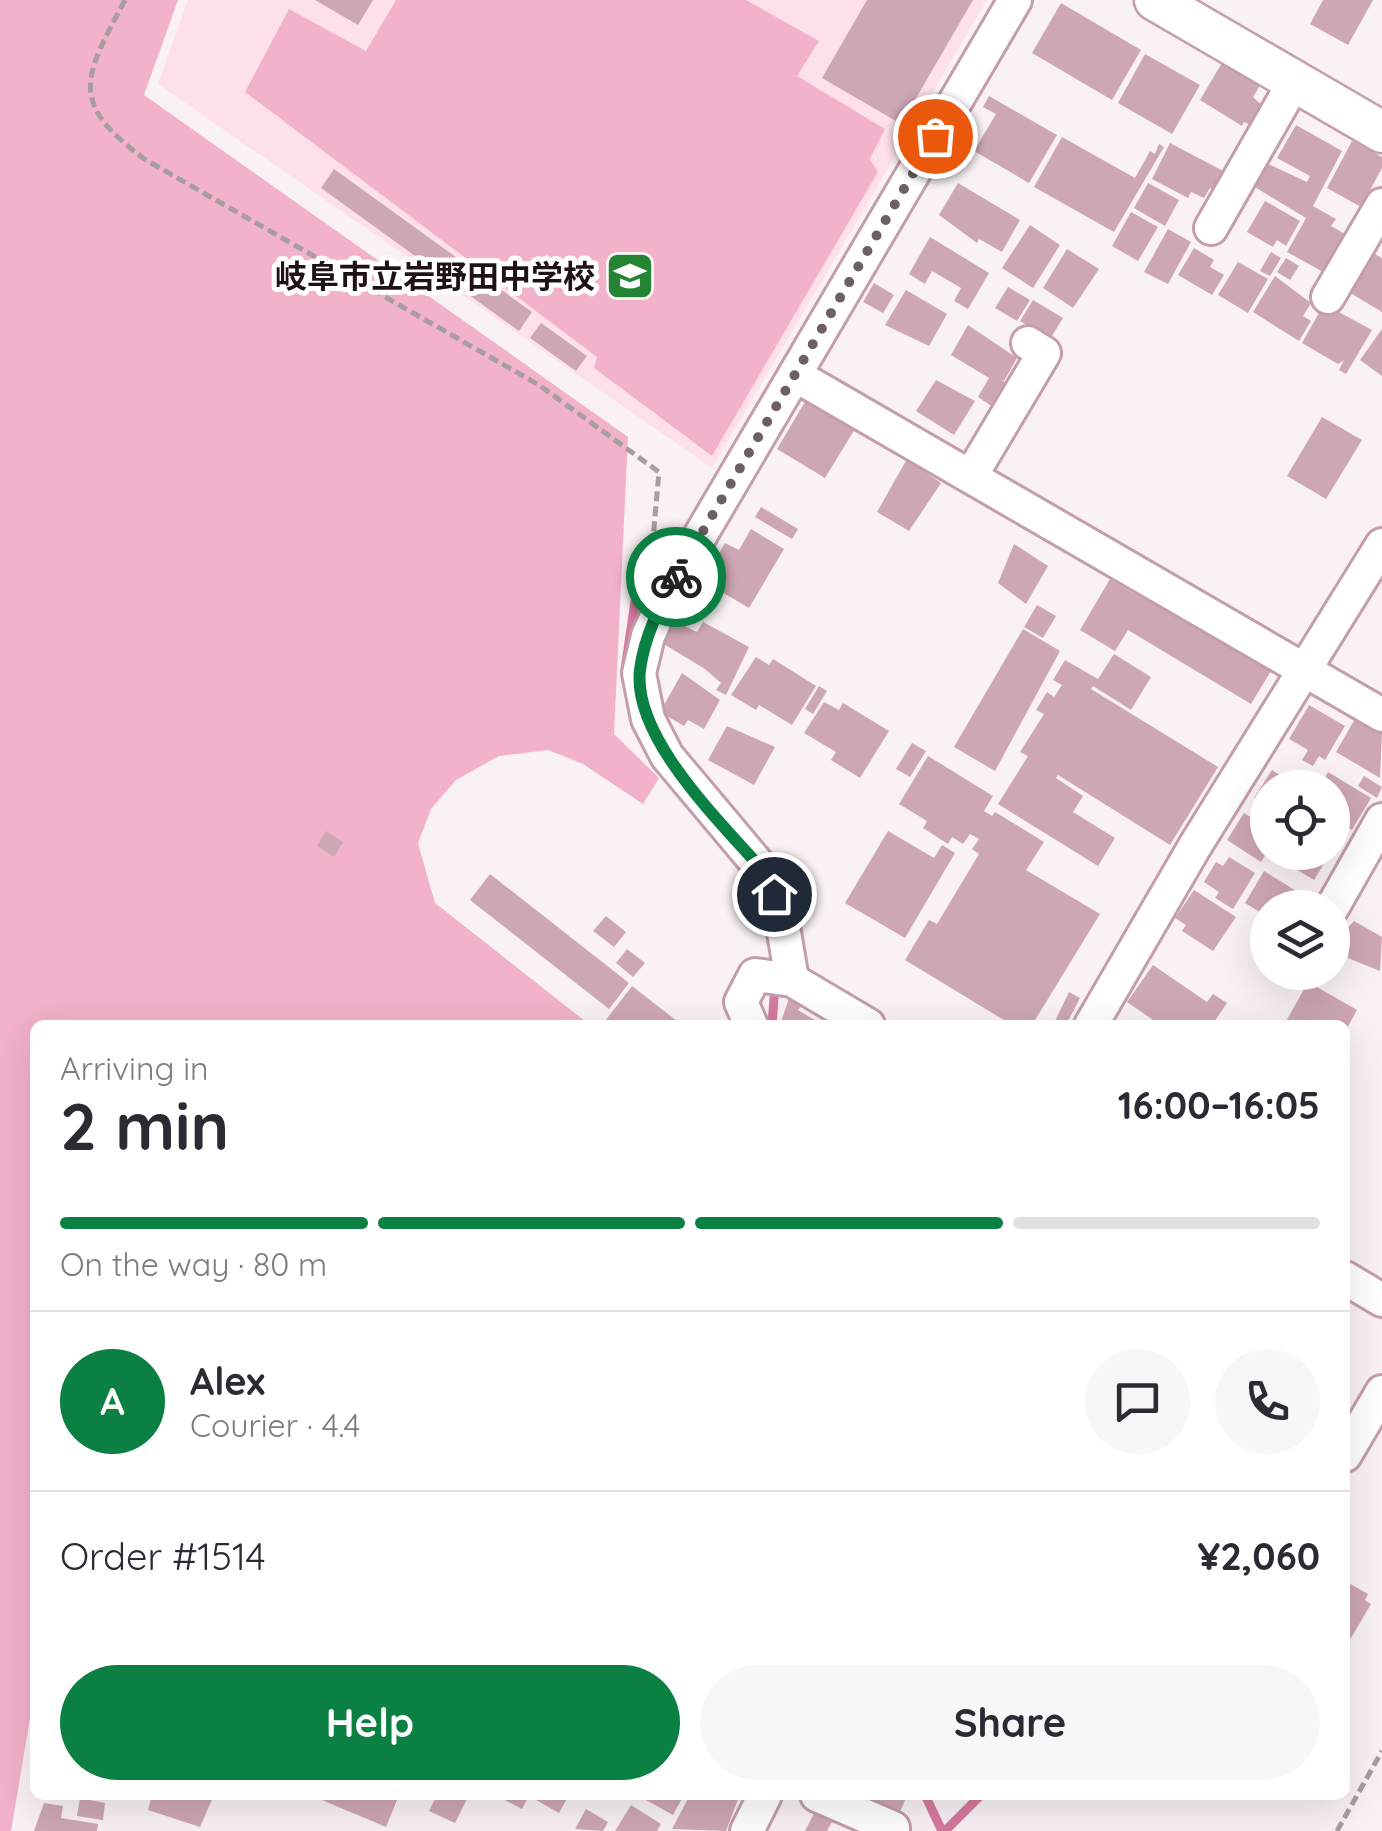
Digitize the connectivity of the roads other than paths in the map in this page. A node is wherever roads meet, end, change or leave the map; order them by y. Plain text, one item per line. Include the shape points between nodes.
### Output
1 (1015, 0) edge
2 (1156, 0) edge
3 (1296, 78) junction
4 (1380, 124) edge
5 (1382, 204) edge
6 (1212, 228) dead end
7 (1328, 297) dead end
8 (1028, 343) dead end
9 (795, 375) junction
10 (972, 474) junction
11 (1382, 545) edge
12 (1307, 672) junction
13 (1382, 715) edge
14 (1382, 820) edge
15 (1342, 890) edge
16 (781, 978) junction
17 (749, 1020) edge
18 (859, 1020) edge
19 (1094, 1020) edge
20 (1350, 1281) edge
21 (1382, 1300) edge
22 (1382, 1392) edge
23 (1350, 1446) edge
24 (762, 1800) edge
25 (829, 1800) edge
26 (893, 1828) dead end
27 (746, 1831) edge

1 - 9 street
2 - 3 main road
3 - 4 main road
3 - 6 street
5 - 7 street
8 - 10 street via 1044,353
9 - 10 street
9 - 16 street via 670,587 639,673 648,719 667,756 766,874 781,914
10 - 12 street
11 - 12 street
12 - 13 street
12 - 19 street
14 - 15 street
16 - 17 street via 755,975 741,1002
16 - 18 street
20 - 21 street
22 - 23 street
24 - 27 street
25 - 26 street

